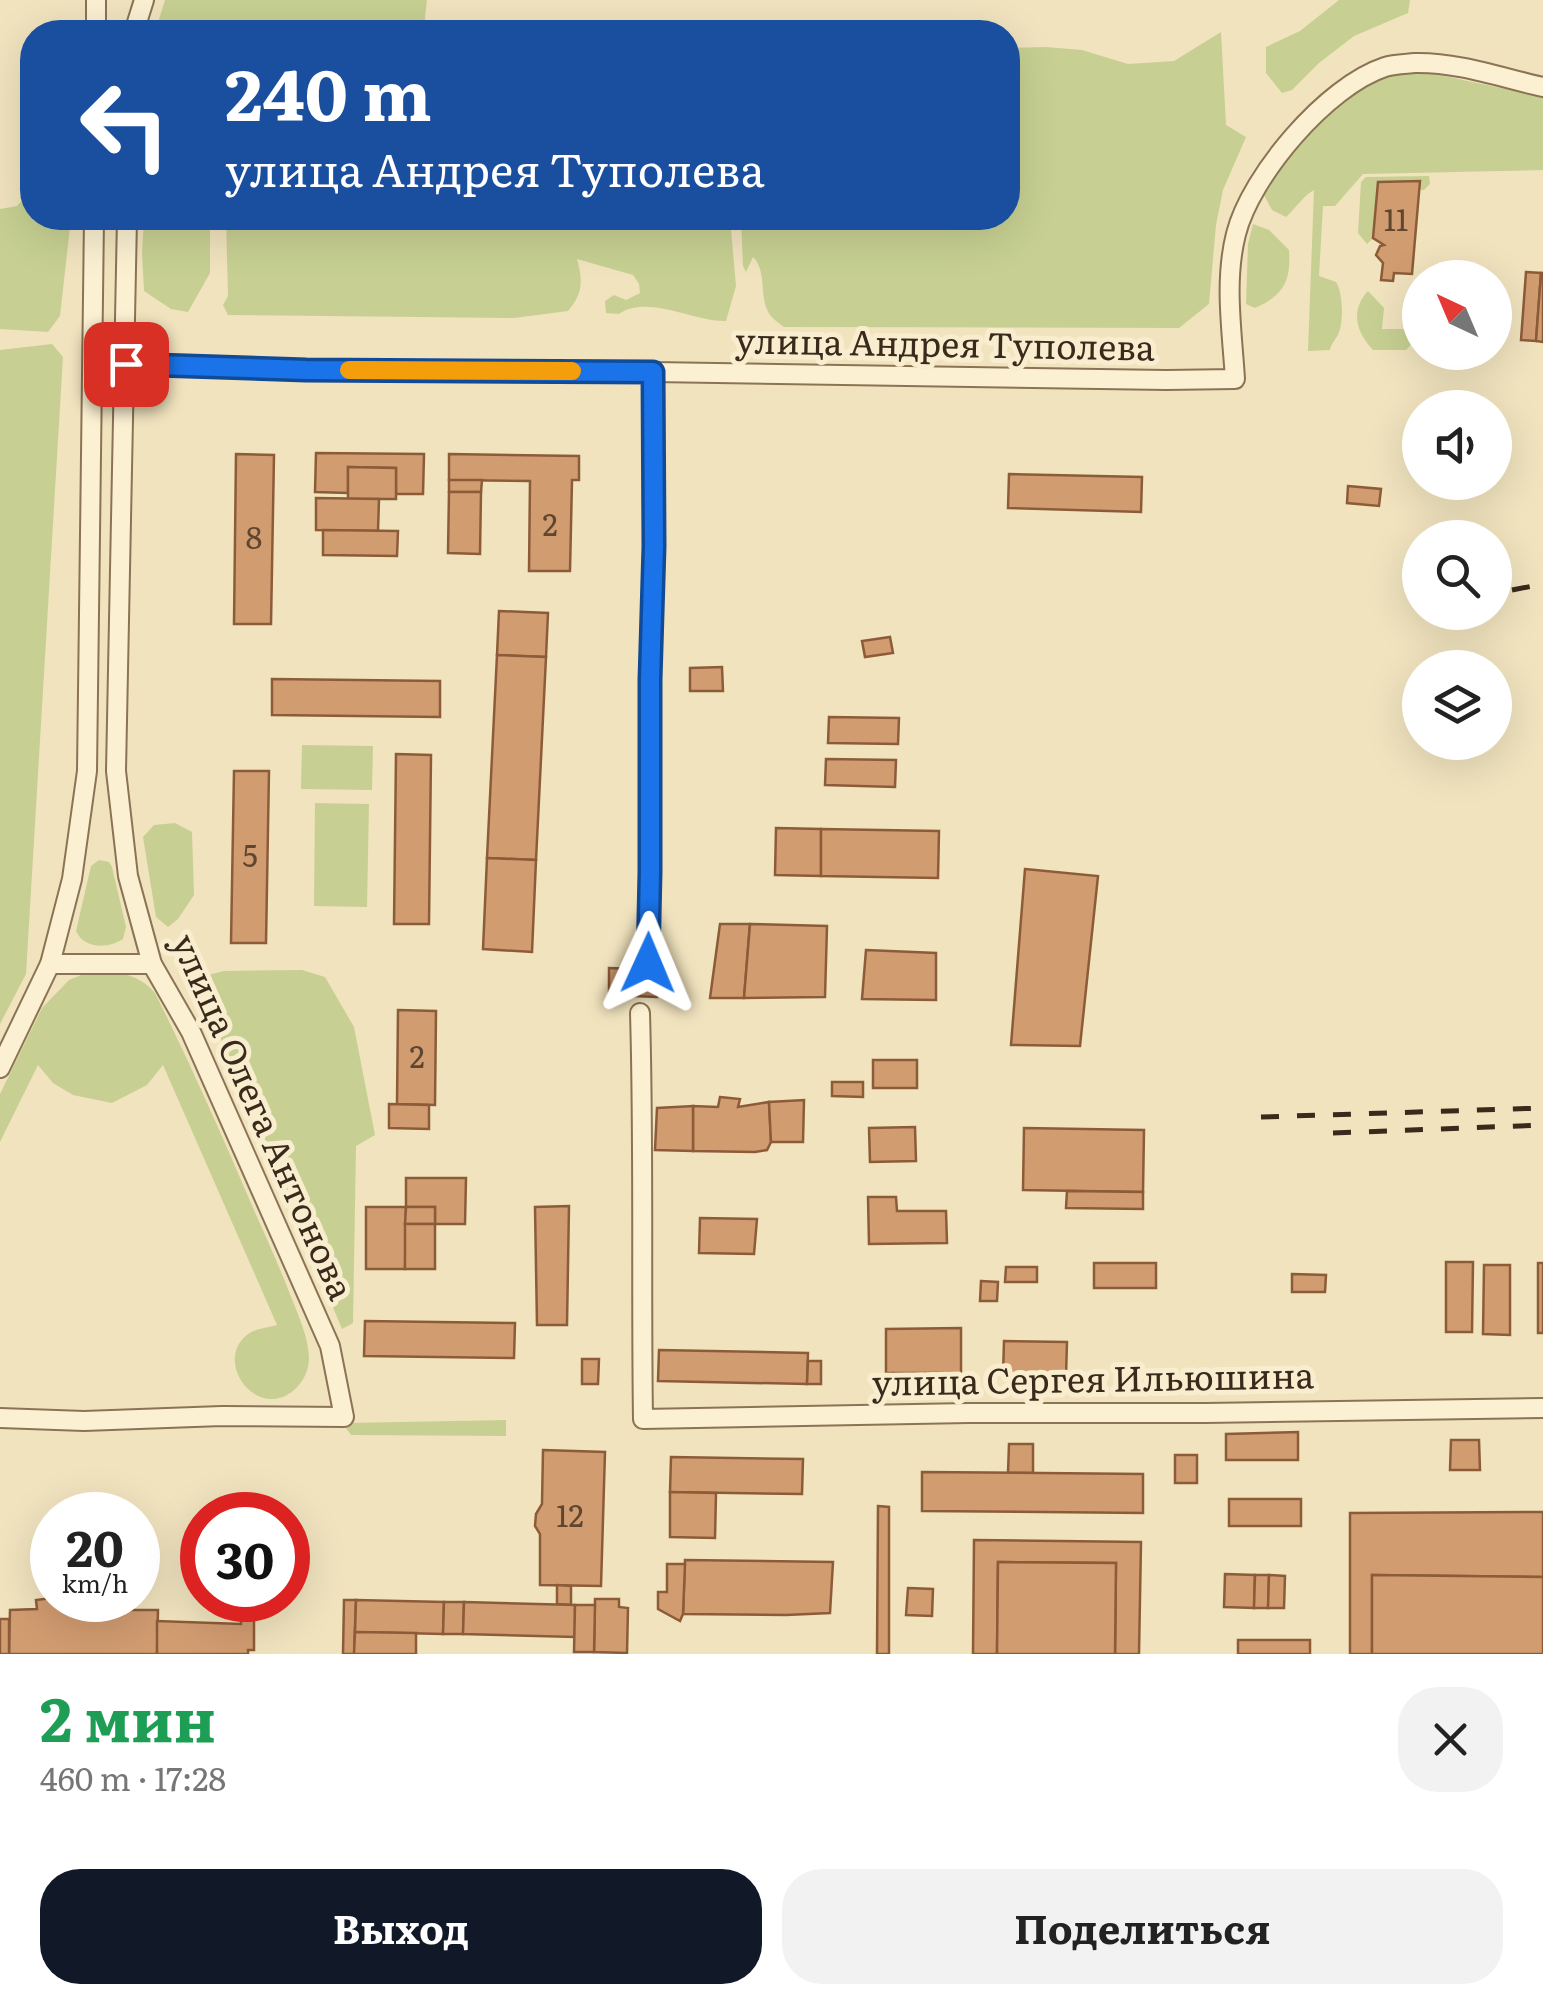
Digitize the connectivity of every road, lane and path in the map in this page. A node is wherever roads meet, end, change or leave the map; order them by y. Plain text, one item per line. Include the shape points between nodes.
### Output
1 (1543, 87) edge
2 (94, 230) edge
3 (127, 230) edge
4 (126, 364) junction
5 (653, 372) junction
6 (648, 963) dead end
7 (50, 964) junction
8 (152, 964) junction
9 (640, 1013) dead end
10 (0, 1068) edge
11 (1543, 1408) edge
12 (0, 1418) edge

1 - 5 street, улица Андрея Туполева via 1415,63 1374,72 1317,112 1279,154 1236,232 1229,280 1235,379
2 - 7 street via 87,772 72,879
3 - 4 street, улица Олега Антонова
4 - 5 street, улица Андрея Туполева
4 - 8 street, улица Олега Антонова via 116,771 128,876
5 - 6 street
7 - 8 street
7 - 10 street
8 - 12 street, улица Олега Антонова via 191,1032 330,1346 344,1417
9 - 11 street, улица Сергея Ильюшина via 644,1419

